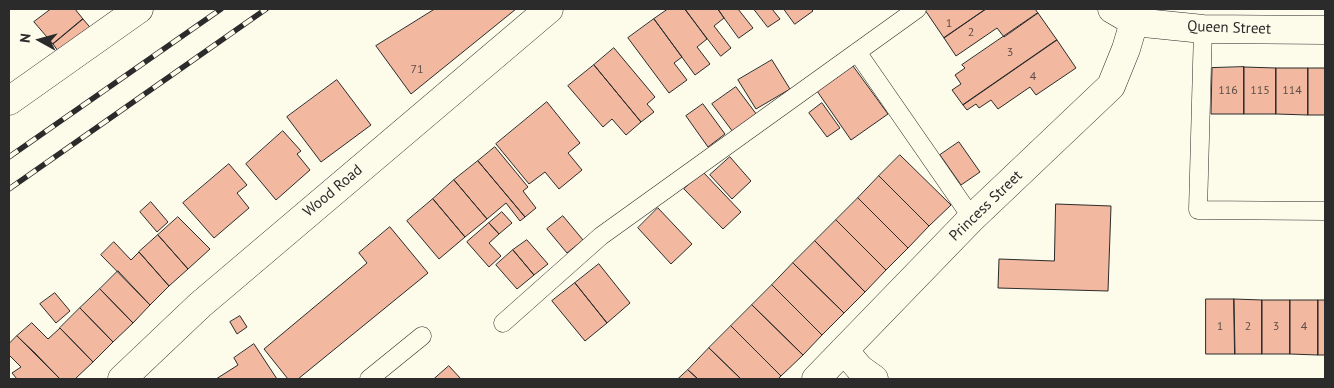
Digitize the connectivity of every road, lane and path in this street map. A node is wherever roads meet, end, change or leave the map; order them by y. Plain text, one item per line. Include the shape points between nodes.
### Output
1 (139, 9) edge
2 (549, 9) edge
3 (918, 9) edge
4 (1123, 15) edge
5 (1203, 30) junction
6 (1325, 30) edge
7 (857, 52) junction
8 (9, 102) edge
9 (1325, 211) edge
10 (972, 218) junction
11 (503, 323) dead end
12 (422, 336) dead end
13 (844, 350) junction
14 (122, 379) edge
15 (368, 379) edge
16 (816, 379) edge
17 (874, 379) edge

1 - 8 street
2 - 14 street, Wood Road via 200,305
3 - 7 lane
4 - 5 street, Queen Street
4 - 10 street, Princess Street via 1126,49 1111,86
5 - 6 street, Queen Street
5 - 9 lane via 1198,210
7 - 10 lane
7 - 11 lane via 601,236
10 - 13 street, Princess Street
12 - 15 lane
13 - 16 street, Princess Street
13 - 17 street via 860,369

